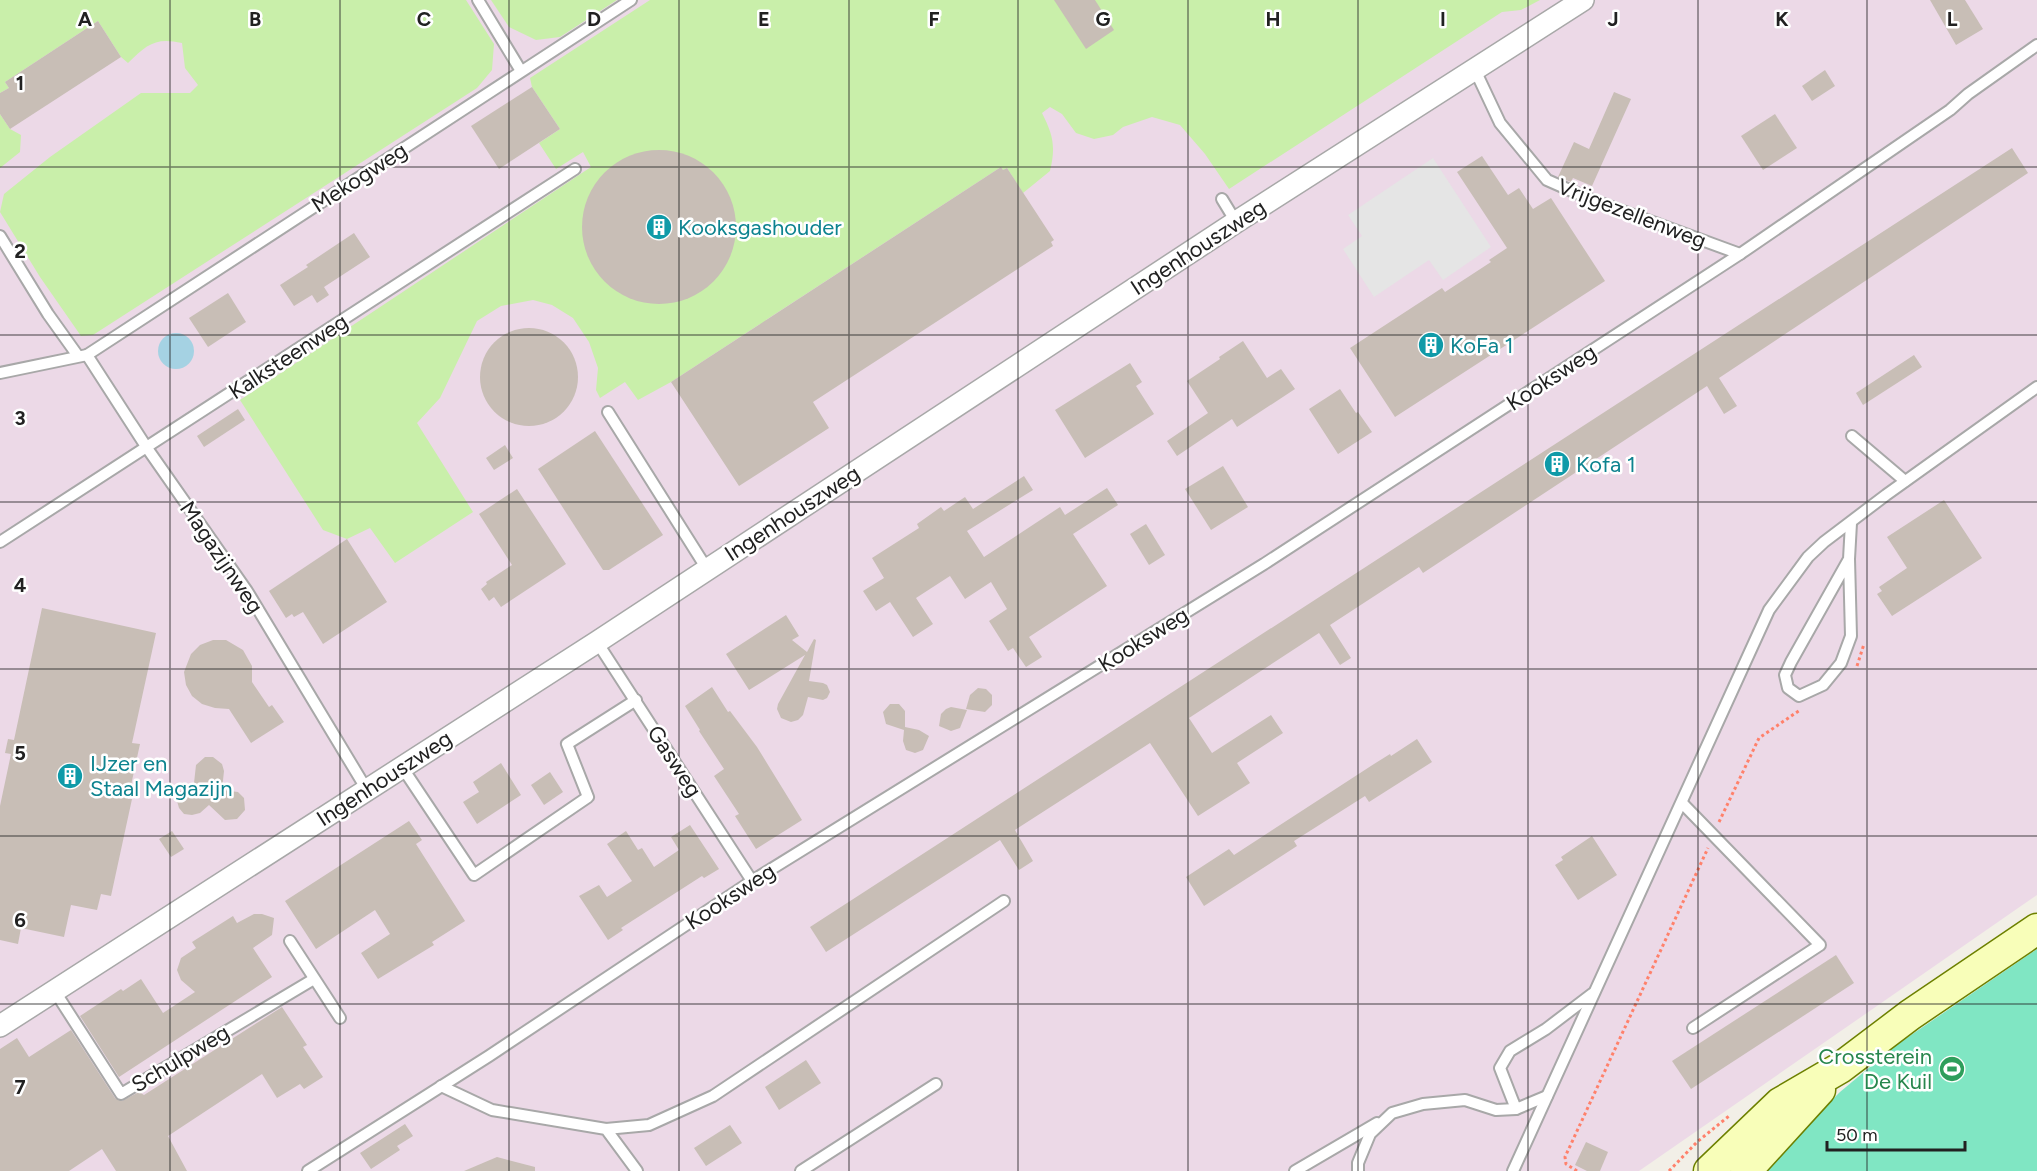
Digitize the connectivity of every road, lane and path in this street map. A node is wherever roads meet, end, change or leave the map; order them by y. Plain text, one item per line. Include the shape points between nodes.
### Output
1 (478, 0) edge
2 (631, 0) edge
3 (1583, 0) edge
4 (2037, 45) edge
5 (1475, 70) junction
6 (520, 71) junction
7 (574, 169) dead end
8 (1222, 199) dead end
9 (1236, 222) junction
10 (0, 236) edge
11 (1740, 254) junction
12 (83, 356) junction
13 (0, 374) edge
14 (2037, 387) edge
15 (608, 412) dead end
16 (1852, 436) dead end
17 (147, 448) junction
18 (1905, 482) junction
19 (1851, 523) junction
20 (0, 542) edge
21 (1849, 559) junction
22 (707, 569) junction
23 (597, 642) junction
24 (636, 700) junction
25 (402, 766) junction
26 (367, 790) junction
27 (1682, 803) junction
28 (752, 881) junction
29 (1004, 901) dead end
30 (2037, 929) edge
31 (290, 941) dead end
32 (314, 979) junction
33 (54, 990) junction
34 (1592, 994) junction
35 (340, 1018) dead end
36 (0, 1026) edge
37 (1693, 1028) dead end
38 (1840, 1068) junction
39 (936, 1084) dead end
40 (441, 1086) junction
41 (1547, 1096) junction
42 (1516, 1109) junction
43 (1392, 1113) junction
44 (606, 1129) junction
45 (308, 1171) edge
46 (637, 1171) edge
47 (801, 1171) edge
48 (1295, 1171) edge
49 (1358, 1171) edge
50 (1513, 1171) edge
51 (1709, 1171) edge
52 (1746, 1171) edge

1 - 6 lane
2 - 6 lane, Mekogweg
3 - 5 street, Ingenhouszweg
4 - 11 lane, Kooksweg via 1950,110
5 - 9 street, Ingenhouszweg
5 - 11 lane, Vrijgezellenweg via 1500,123 1546,180
6 - 12 lane, Mekogweg
7 - 17 lane, Kalksteenweg
8 - 9 lane
9 - 22 street, Ingenhouszweg
10 - 12 lane, Magazijnweg via 43,307
11 - 28 lane, Kooksweg via 1264,564
12 - 13 lane
12 - 17 lane, Magazijnweg
14 - 18 lane
15 - 22 lane
16 - 18 lane
17 - 20 lane, Kalksteenweg
17 - 26 lane, Magazijnweg via 247,591
18 - 19 lane
19 - 21 lane
19 - 27 lane via 1808,557 1769,610
21 - 21 lane via 1851,636 1841,663 1823,685 1799,696 1788,688 1785,675
22 - 23 street, Ingenhouszweg
23 - 24 lane, Gasweg
23 - 25 street, Ingenhouszweg
24 - 25 lane via 567,744 588,797 474,875
24 - 28 lane, Gasweg
25 - 26 street, Ingenhouszweg
26 - 33 street, Ingenhouszweg
27 - 34 lane
27 - 37 lane via 1820,945
28 - 40 lane, Kooksweg
29 - 44 lane via 713,1096 649,1125
30 - 38 street
31 - 32 lane
32 - 33 lane, Schulpweg via 121,1094
32 - 35 lane
33 - 36 street, Ingenhouszweg
34 - 41 lane
34 - 42 lane via 1510,1051 1500,1068
38 - 51 street via 1780,1103
38 - 52 street
39 - 47 lane
40 - 44 lane via 492,1110
40 - 45 lane, Kooksweg
41 - 42 lane
41 - 50 lane
42 - 43 lane via 1496,1110 1465,1100 1423,1104
43 - 48 lane
43 - 49 lane via 1370,1134
44 - 46 lane

